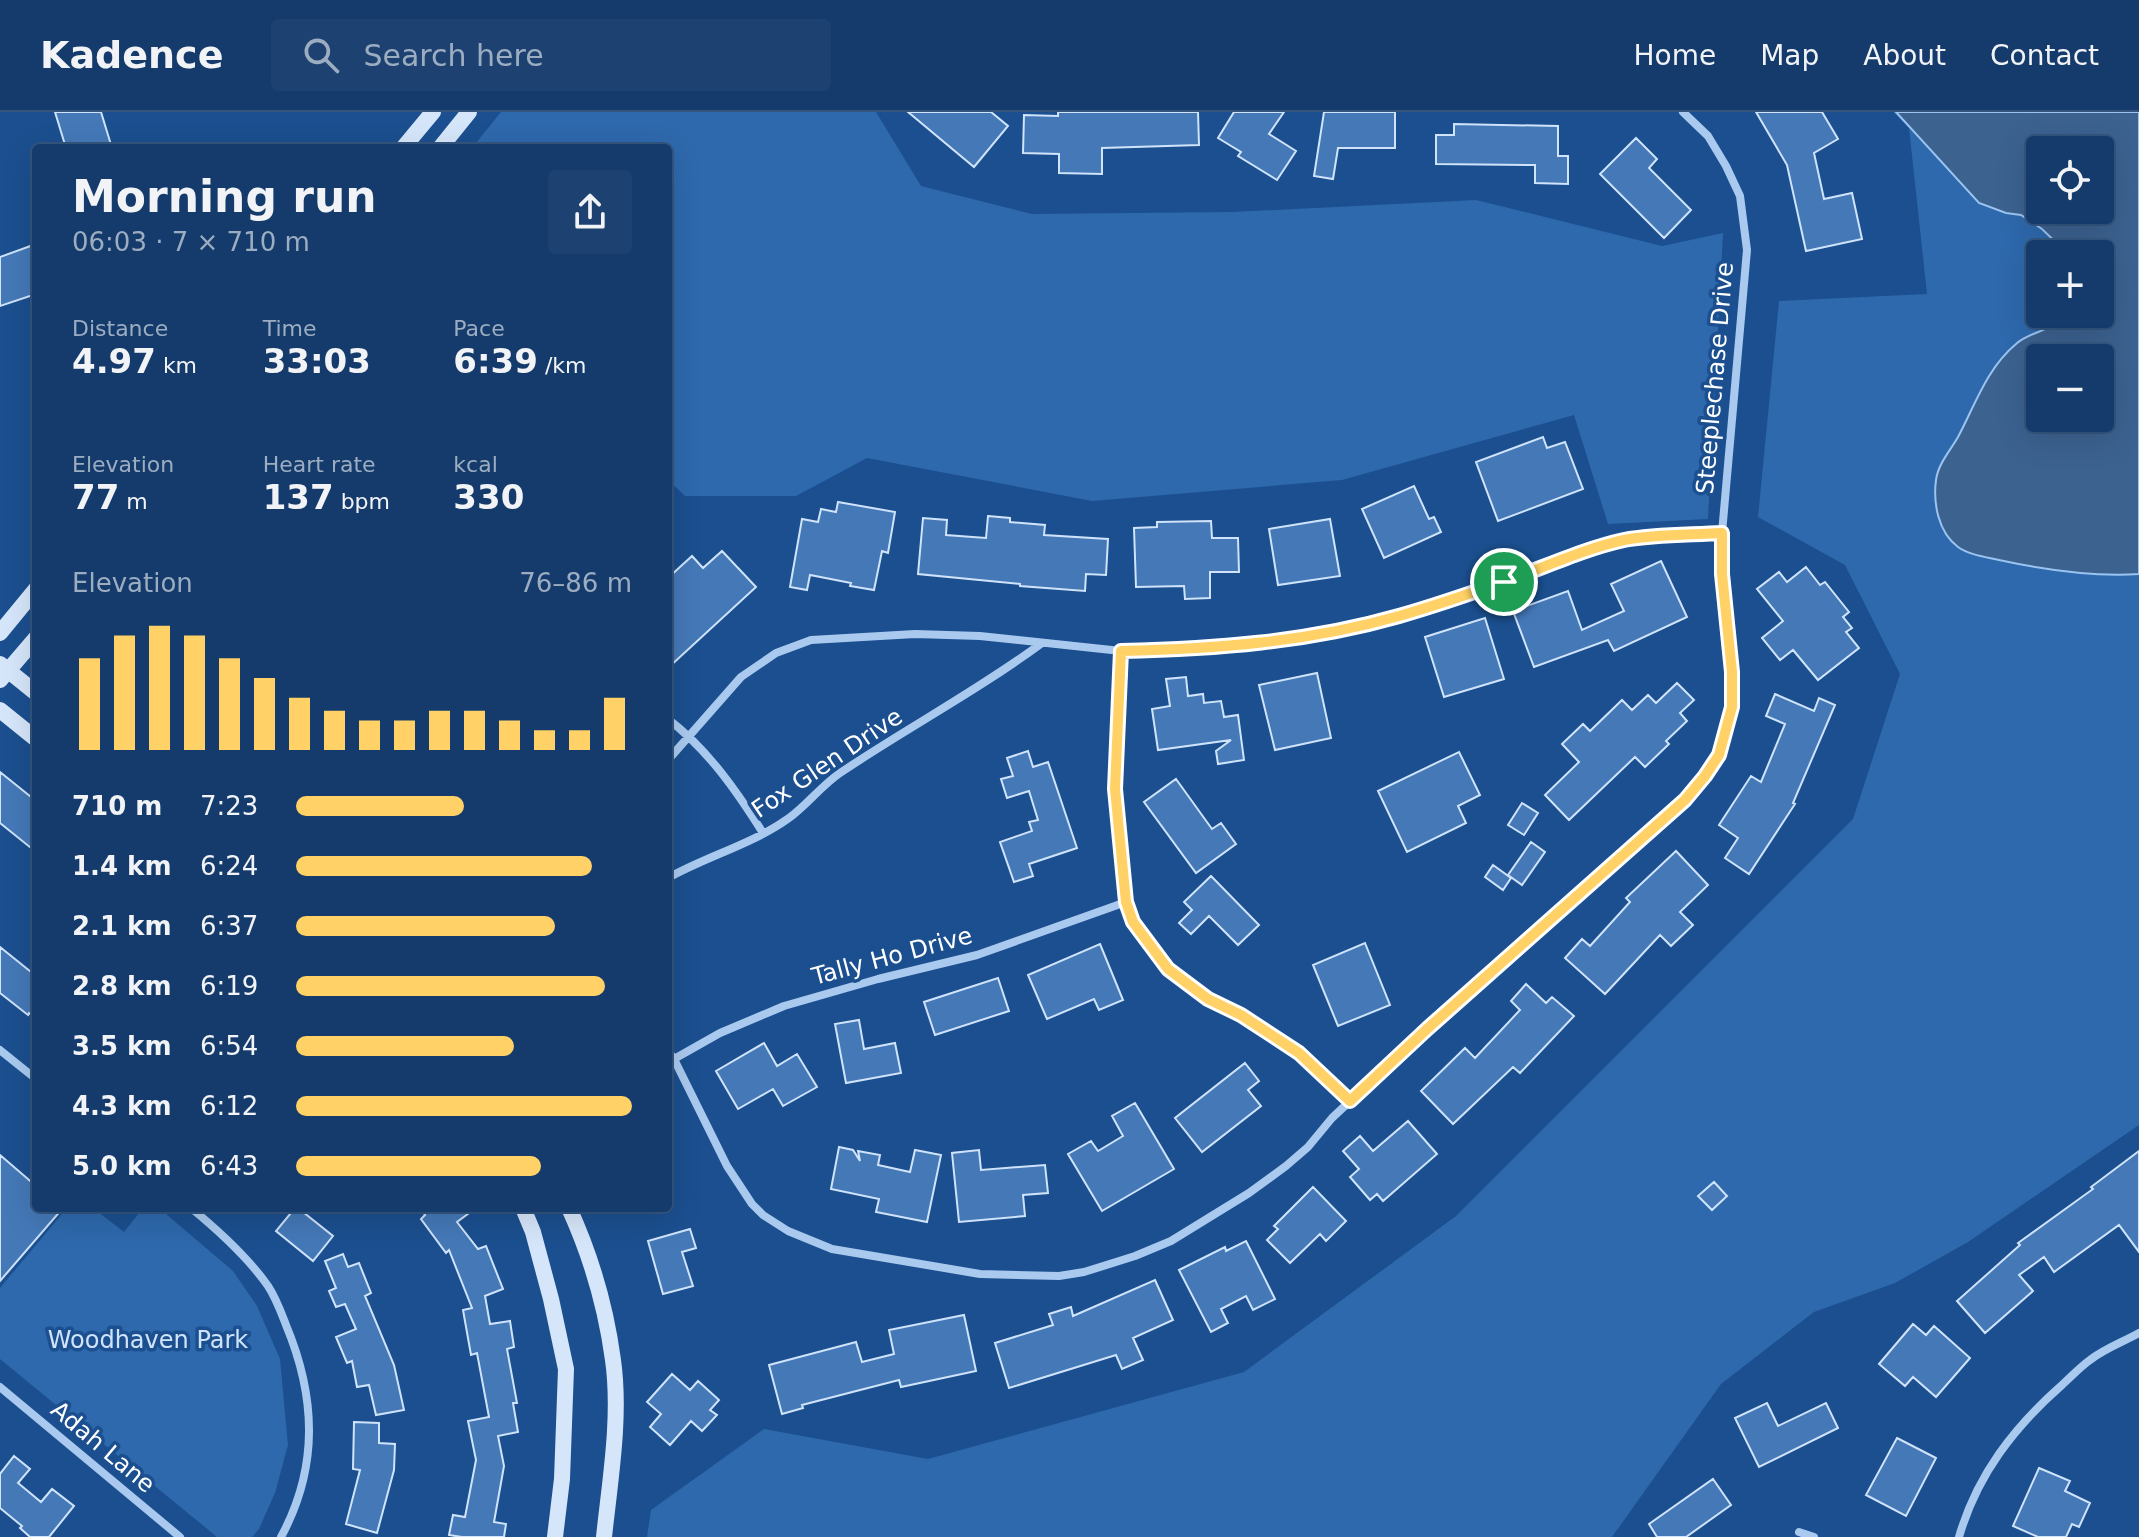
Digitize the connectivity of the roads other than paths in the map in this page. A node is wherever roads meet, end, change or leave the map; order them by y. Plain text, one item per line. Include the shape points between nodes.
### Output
1 (433, 112) edge
2 (469, 112) edge
3 (1683, 112) edge
4 (406, 144) edge
5 (443, 144) edge
6 (1722, 533) junction
7 (32, 594) edge
8 (0, 633) edge
9 (32, 642) edge
10 (1042, 643) junction
11 (1121, 651) junction
12 (3, 672) edge
13 (32, 690) edge
14 (0, 710) edge
15 (672, 722) edge
16 (688, 735) junction
17 (32, 736) edge
18 (672, 755) edge
19 (763, 833) junction
20 (672, 876) edge
21 (1126, 902) junction
22 (0, 1050) edge
23 (672, 1055) edge
24 (672, 1057) edge
25 (32, 1076) edge
26 (1350, 1101) junction
27 (195, 1212) edge
28 (525, 1212) edge
29 (571, 1212) edge
30 (2139, 1333) edge
31 (0, 1387) edge
32 (1799, 1532) dead end
33 (180, 1537) edge
34 (281, 1537) edge
35 (555, 1537) edge
36 (604, 1537) edge
37 (1814, 1537) edge
38 (1959, 1537) edge

1 - 4 main road
2 - 5 main road
3 - 6 street, Steeplechase Drive via 1708,136 1740,196 1747,250
6 - 11 street via 1625,540 1363,626 1202,649
6 - 26 street, Steeplechase Drive via 1732,707 1719,755 1685,800
7 - 8 main road
9 - 12 main road
10 - 11 street
10 - 16 street via 915,634 811,640 776,653 741,677
10 - 19 street, Fox Glen Drive via 838,774 790,817
11 - 21 street via 1115,789
12 - 13 main road
14 - 17 main road
15 - 16 street
16 - 18 street
16 - 19 street via 733,786
19 - 20 street, Fox Glen Drive
21 - 23 street, Tally Ho Drive via 977,955 784,1006
21 - 26 street via 1133,922 1168,969 1299,1053
22 - 25 street
24 - 26 street, Steeplechase Drive via 727,1166 763,1215 832,1249 980,1274 1084,1272 1171,1241 1286,1166
27 - 34 street via 270,1289 297,1356 309,1408 309,1446 304,1478
28 - 35 main road via 566,1369
29 - 36 main road via 599,1288 613,1362 615,1417
30 - 38 street via 2091,1359 2040,1404 1996,1456
31 - 33 street, Adah Lane
32 - 37 street

